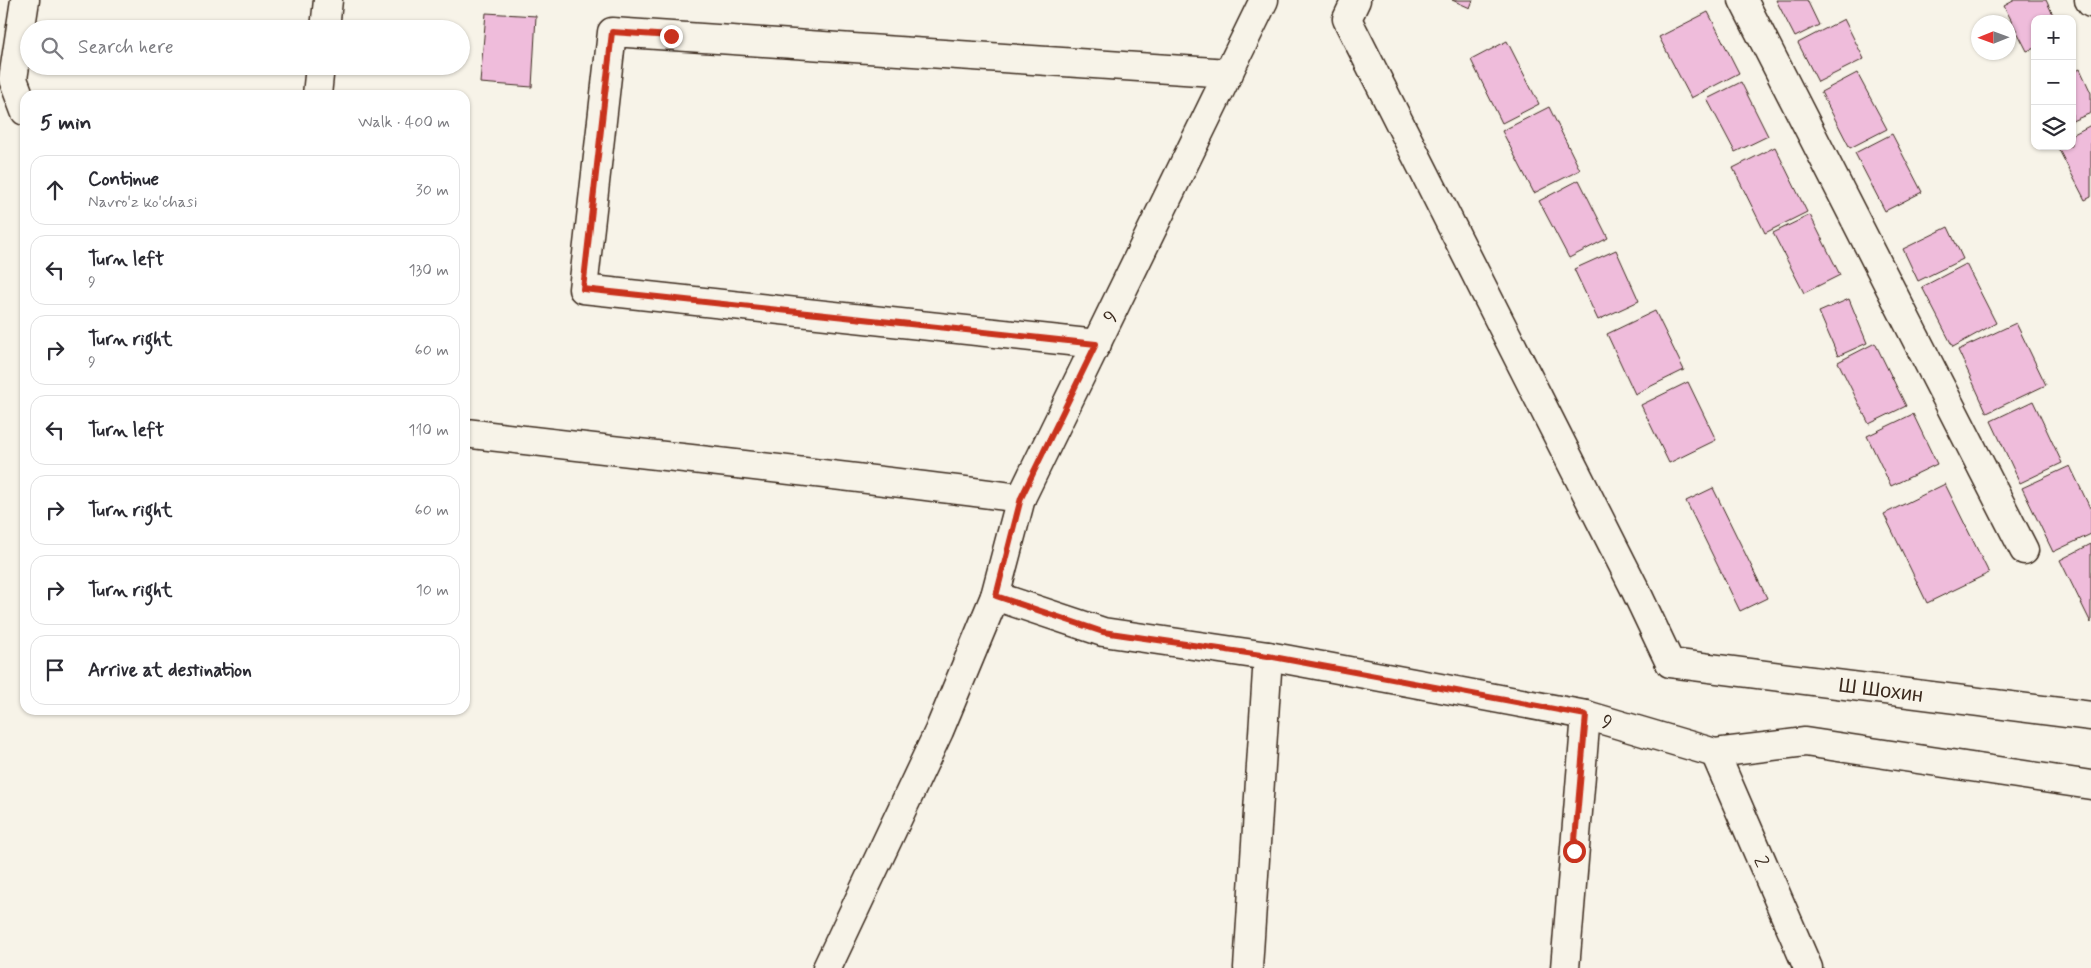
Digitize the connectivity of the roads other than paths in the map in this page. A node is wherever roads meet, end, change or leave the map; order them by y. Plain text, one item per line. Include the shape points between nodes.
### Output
1 (25, 0) edge
2 (328, 0) edge
3 (1264, 0) edge
4 (1356, 0) edge
5 (1743, 0) edge
6 (22, 20) edge
7 (326, 20) edge
8 (20, 33) edge
9 (1229, 73) junction
10 (319, 75) edge
11 (318, 90) edge
12 (20, 98) edge
13 (1096, 344) junction
14 (470, 434) edge
15 (1021, 498) junction
16 (2024, 550) dead end
17 (996, 596) junction
18 (1268, 656) junction
19 (1586, 715) junction
20 (2091, 716) edge
21 (1715, 753) junction
22 (2091, 785) edge
23 (827, 968) edge
24 (1248, 968) edge
25 (1565, 968) edge
26 (1808, 968) edge

1 - 6 street
2 - 7 street
3 - 9 street, 9
4 - 20 street, Ш Шохин via 1347,19 1670,663
5 - 16 street
8 - 12 street via 13,79
9 - 13 street, 9
9 - 13 street via 612,32 583,289
10 - 11 street
13 - 15 street, 9
14 - 15 street
15 - 17 street, 9
17 - 18 street, 9 via 1103,632
17 - 23 street via 939,731
18 - 19 street, 9
18 - 24 street
19 - 21 street, 9
19 - 25 street
21 - 22 street via 1805,742
21 - 26 street, 2

